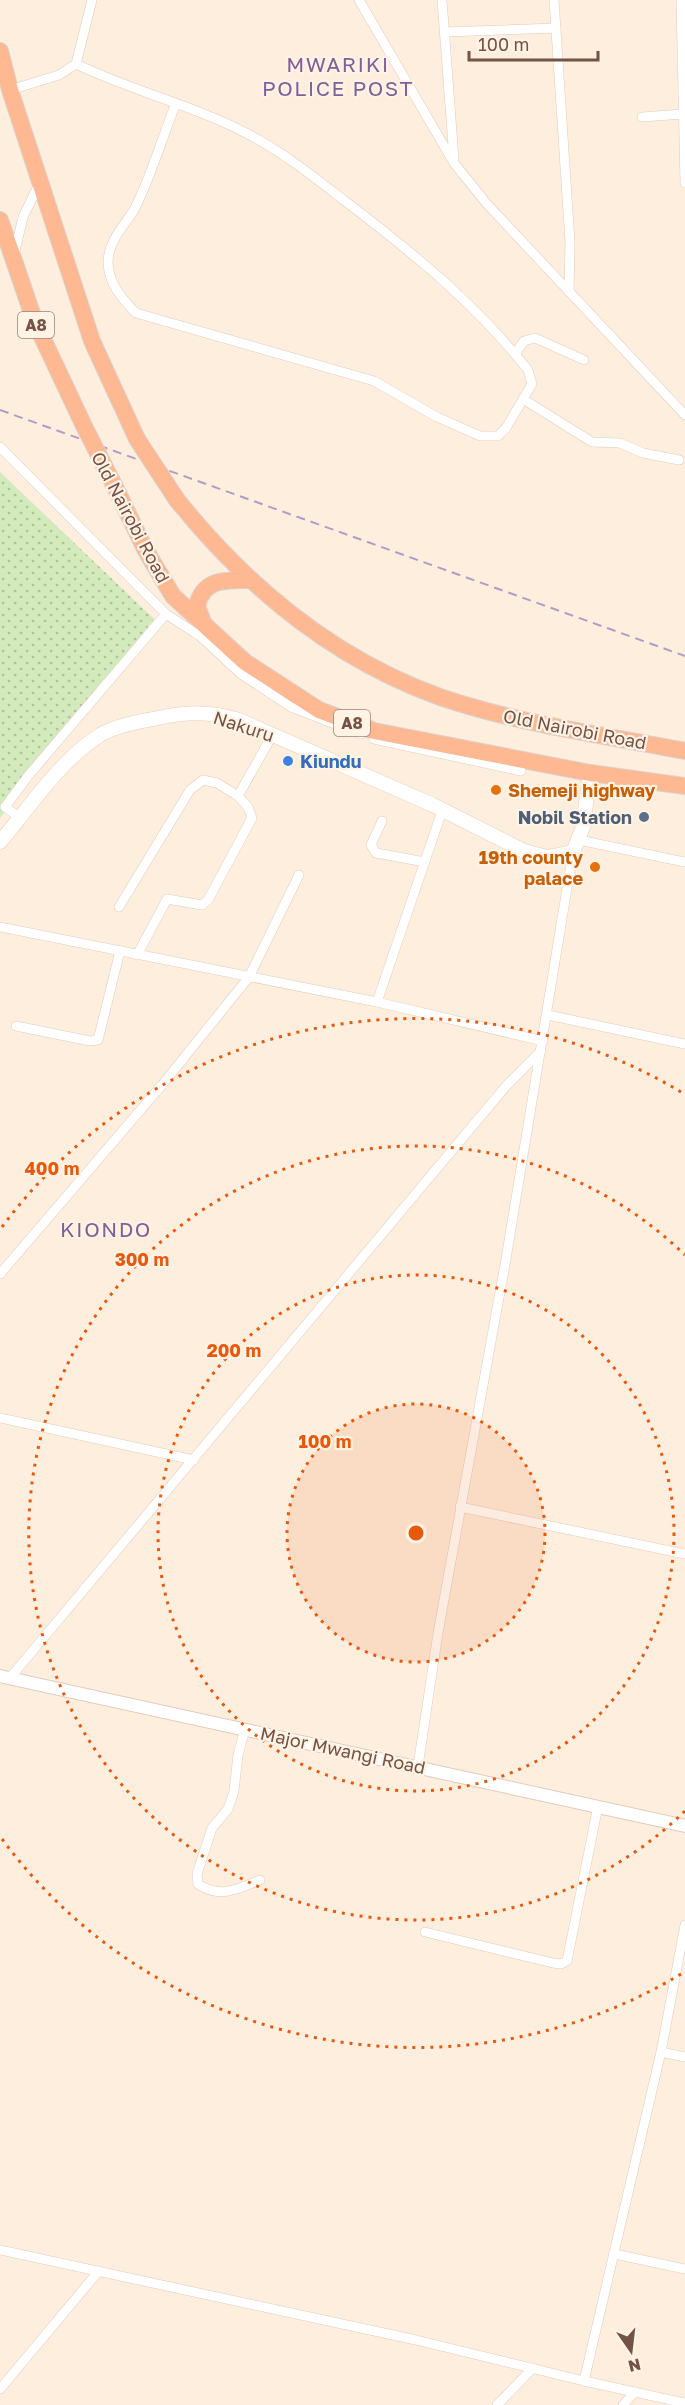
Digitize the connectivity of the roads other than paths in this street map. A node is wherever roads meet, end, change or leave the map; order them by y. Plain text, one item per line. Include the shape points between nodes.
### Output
1 (92, 0) edge
2 (359, 0) edge
3 (442, 0) edge
4 (554, 0) edge
5 (681, 0) edge
6 (556, 28) junction
7 (444, 32) junction
8 (0, 51) edge
9 (76, 64) junction
10 (10, 90) junction
11 (176, 103) junction
12 (683, 114) junction
13 (642, 117) dead end
14 (454, 163) junction
15 (40, 182) junction
16 (685, 183) edge
17 (1, 226) edge
18 (13, 258) junction
19 (569, 292) junction
20 (515, 354) junction
21 (584, 360) dead end
22 (523, 399) junction
23 (685, 415) edge
24 (0, 447) edge
25 (679, 460) dead end
26 (250, 580) junction
27 (166, 614) junction
28 (203, 623) junction
29 (273, 734) junction
30 (685, 751) edge
31 (521, 771) dead end
32 (590, 773) junction
33 (685, 786) edge
34 (238, 796) junction
35 (3, 807) edge
36 (442, 811) junction
37 (20, 818) junction
38 (382, 821) dead end
39 (0, 842) edge
40 (576, 846) junction
41 (425, 862) junction
42 (685, 862) edge
43 (299, 875) dead end
44 (119, 907) dead end
45 (0, 927) edge
46 (120, 951) junction
47 (137, 955) junction
48 (249, 977) junction
49 (377, 1002) junction
50 (548, 1015) junction
51 (16, 1026) dead end
52 (685, 1044) edge
53 (542, 1046) junction
54 (0, 1274) edge
55 (0, 1418) edge
56 (194, 1460) junction
57 (460, 1508) junction
58 (685, 1554) edge
59 (5, 1678) edge
60 (245, 1729) junction
61 (418, 1766) junction
62 (598, 1806) junction
63 (685, 1826) edge
64 (260, 1880) dead end
65 (685, 1925) edge
66 (425, 1932) dead end
67 (661, 2052) junction
68 (685, 2057) edge
69 (0, 2250) edge
70 (615, 2254) junction
71 (685, 2269) edge
72 (98, 2272) junction
73 (533, 2368) junction
74 (584, 2381) junction
75 (0, 2389) edge
76 (635, 2392) junction
77 (685, 2403) edge
78 (497, 2405) edge
79 (624, 2405) edge

1 - 9 street
2 - 14 street
3 - 7 street
4 - 6 street
5 - 12 street
6 - 7 street
6 - 19 street via 570,242
7 - 14 street
8 - 10 highway, A8
9 - 10 street via 59,75
9 - 11 street
10 - 15 highway, A8
11 - 20 street via 249,134 304,168 443,278
11 - 22 street via 108,262 112,283 136,313 375,381 437,417 480,436 498,436
12 - 13 street
12 - 16 street
14 - 19 street
15 - 18 street via 23,217
15 - 26 highway, Old Nairobi Road / A8, bridge via 92,341 137,439 177,500
17 - 18 highway, Old Nairobi Road / A8
18 - 28 highway, Old Nairobi Road / A8, bridge via 47,352 146,551 173,596
19 - 23 street
20 - 21 street via 524,341 536,338
20 - 22 street via 528,370 532,384
22 - 25 street via 592,442 620,443 643,453
24 - 27 street
26 - 28 highway via 215,582 204,589 197,606
26 - 30 highway, Old Nairobi Road / A8 via 327,640 413,686 499,714
27 - 31 street via 200,636 241,674 291,707 372,738
27 - 35 street
28 - 32 highway, Old Nairobi Road / A8 via 259,672 342,720 374,730
29 - 34 street
29 - 36 main road, Nakuru
29 - 37 main road, Nakuru via 218,714 197,712 119,727 100,735 81,751
32 - 33 highway, Old Nairobi Road / A8
32 - 40 main road
34 - 44 street via 217,783 203,780 190,790
34 - 47 street via 252,818 208,900 202,905 167,899
35 - 37 street
36 - 40 main road, Nakuru via 525,851 547,857
36 - 41 street
37 - 39 main road, Nakuru
38 - 41 street via 371,845 376,853
40 - 42 street
40 - 50 street
41 - 49 street
43 - 48 street
45 - 46 street
46 - 47 street
46 - 51 street via 98,1040
47 - 48 street
48 - 49 street
48 - 54 street
49 - 53 street
50 - 52 street
50 - 53 street
53 - 56 street
53 - 57 street
55 - 56 street
56 - 59 street
57 - 58 street
57 - 61 street
59 - 60 street, Major Mwangi Road
60 - 61 street, Major Mwangi Road
60 - 64 street via 234,1791 228,1809 212,1828 197,1874 198,1884 208,1891 222,1893
61 - 62 street, Major Mwangi Road
62 - 63 street, Major Mwangi Road
62 - 66 street via 567,1961 553,1963
65 - 67 street
67 - 68 street
67 - 70 street
69 - 72 street
70 - 71 street
70 - 74 street
72 - 73 street
72 - 75 street
73 - 74 street
73 - 78 street
74 - 76 street
76 - 77 street
76 - 79 street

